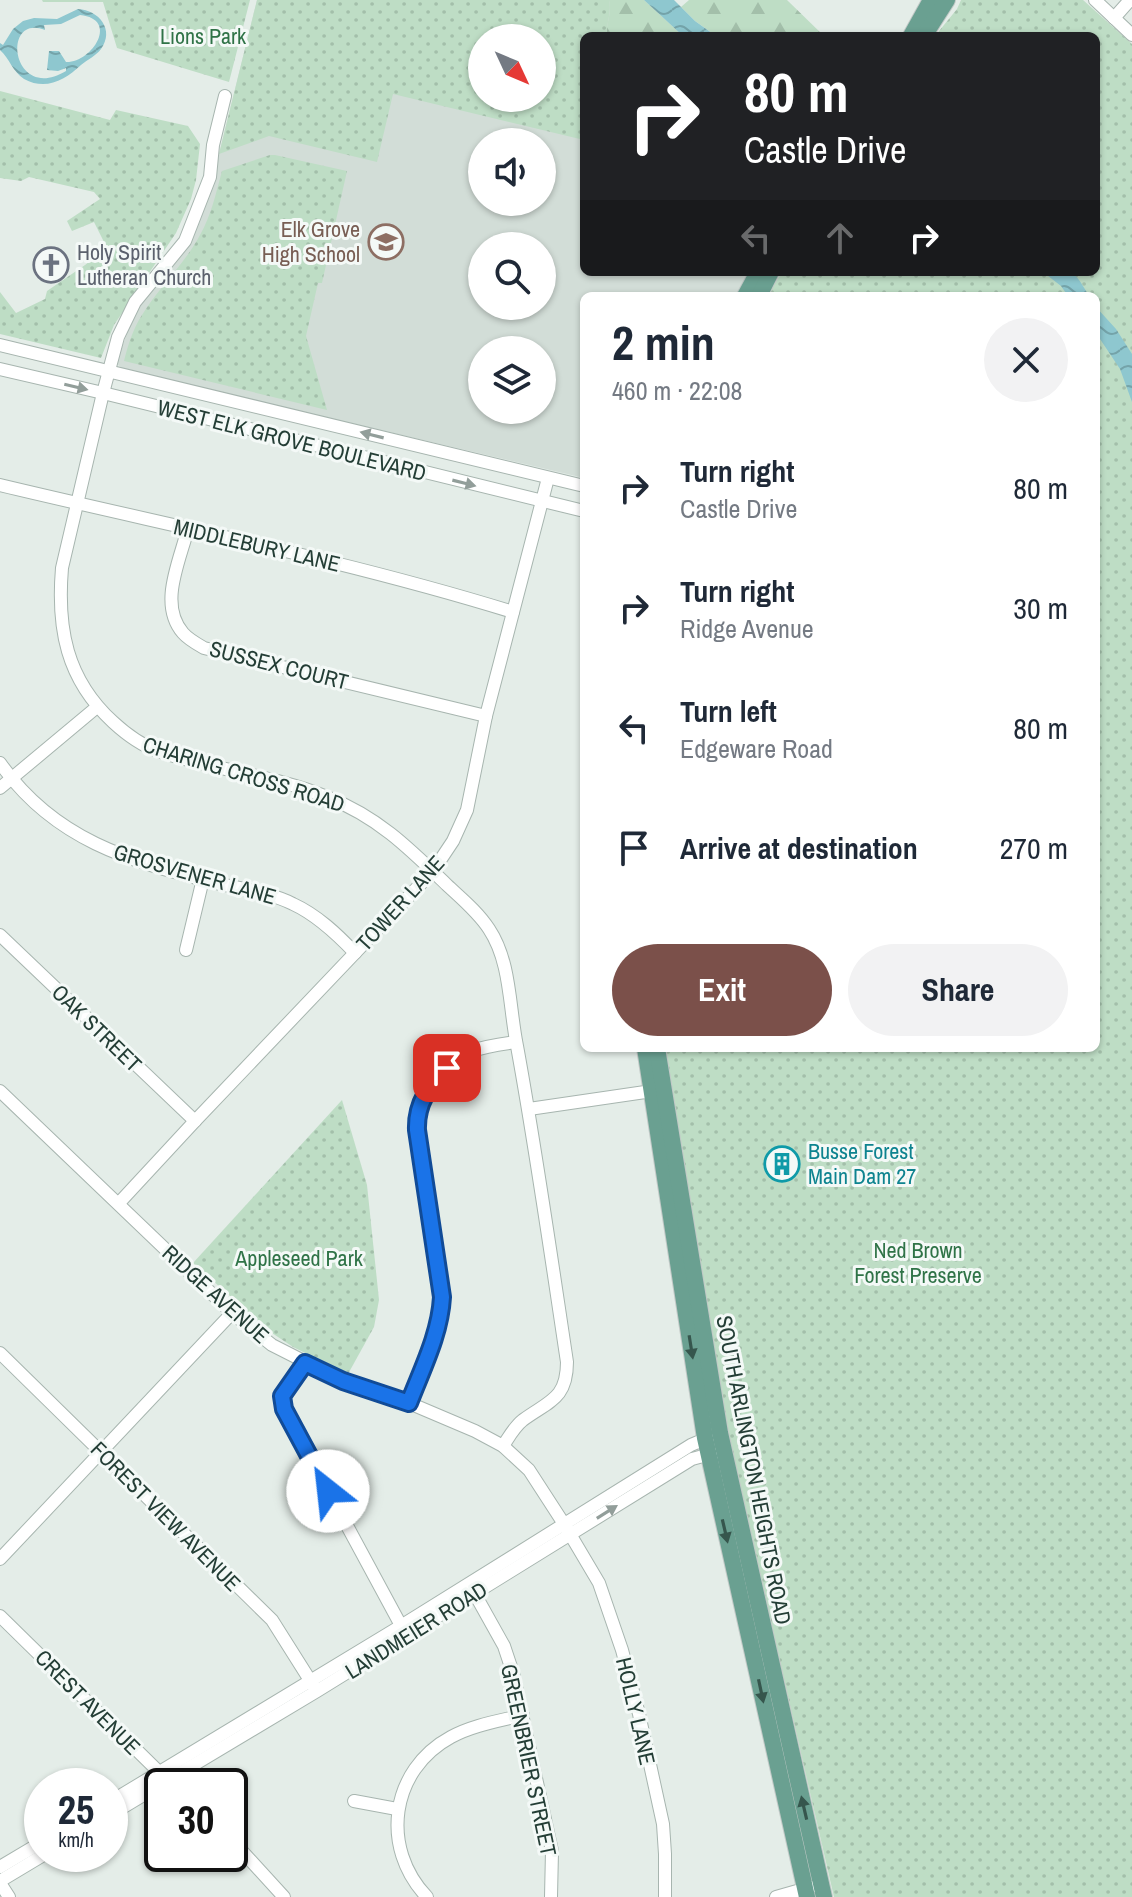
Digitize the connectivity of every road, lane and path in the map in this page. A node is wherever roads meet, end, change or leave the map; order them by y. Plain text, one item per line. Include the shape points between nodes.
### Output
1 (931, 0) edge
2 (947, 0) edge
3 (1095, 0) edge
4 (1130, 0) edge
5 (1114, 18) junction
6 (913, 32) edge
7 (927, 32) edge
8 (1132, 35) edge
9 (225, 96) dead end
10 (0, 345) edge
11 (0, 369) edge
12 (109, 371) junction
13 (103, 393) junction
14 (548, 478) junction
15 (0, 485) edge
16 (580, 485) edge
17 (542, 502) junction
18 (76, 504) junction
19 (580, 510) edge
20 (188, 528) junction
21 (513, 612) junction
22 (97, 707) junction
23 (486, 716) junction
24 (0, 763) edge
25 (11, 778) junction
26 (0, 788) edge
27 (433, 871) junction
28 (203, 879) junction
29 (0, 935) edge
30 (186, 950) dead end
31 (355, 953) junction
32 (516, 1042) junction
33 (646, 1052) edge
34 (658, 1052) edge
35 (0, 1091) edge
36 (652, 1091) junction
37 (529, 1109) junction
38 (195, 1121) junction
39 (119, 1203) junction
40 (232, 1313) junction
41 (0, 1353) edge
42 (305, 1363) junction
43 (409, 1403) junction
44 (714, 1444) junction
45 (503, 1446) junction
46 (102, 1451) junction
47 (568, 1529) junction
48 (0, 1559) edge
49 (472, 1589) junction
50 (0, 1616) edge
51 (404, 1631) junction
52 (314, 1686) junction
53 (523, 1715) junction
54 (157, 1768) edge
55 (185, 1768) edge
56 (354, 1801) dead end
57 (397, 1809) junction
58 (24, 1853) edge
59 (248, 1858) edge
60 (0, 1867) edge
61 (24, 1867) edge
62 (0, 1882) edge
63 (823, 1890) edge
64 (806, 1893) edge
65 (9, 1897) edge
66 (284, 1897) edge
67 (427, 1897) edge
68 (551, 1897) edge
69 (665, 1897) edge
70 (776, 1897) edge

1 - 6 main road
2 - 7 main road
3 - 5 street
4 - 5 street
5 - 8 street
9 - 12 street, CHARING CROSS ROAD via 210,177 185,241 135,302
10 - 12 street, WEST ELK GROVE BOULEVARD
11 -> 13 street, WEST ELK GROVE BOULEVARD
12 - 13 street, CHARING CROSS ROAD
14 -> 12 street, WEST ELK GROVE BOULEVARD
13 -> 17 street, WEST ELK GROVE BOULEVARD
13 - 18 street, CHARING CROSS ROAD
14 - 16 street, WEST ELK GROVE BOULEVARD
14 - 17 street, TOWER LANE
15 - 18 street, MIDDLEBURY LANE
17 - 19 street, WEST ELK GROVE BOULEVARD
17 - 21 street, TOWER LANE
18 - 20 street, MIDDLEBURY LANE
18 - 22 street, CHARING CROSS ROAD via 62,568 63,634 74,670
20 - 21 street, MIDDLEBURY LANE
20 - 23 street, SUSSEX COURT via 170,595 173,616 184,635 204,648
21 - 23 street, TOWER LANE
22 - 25 street
22 - 27 street, CHARING CROSS ROAD via 130,737 156,751 309,790 348,806 386,828
23 - 27 street, TOWER LANE via 467,810
24 - 25 street, GROSVENER LANE
25 - 26 street
25 - 28 street, GROSVENER LANE via 47,815 79,836 113,853
27 - 31 street, TOWER LANE
27 - 32 street, CHARING CROSS ROAD via 494,937
28 - 30 street
28 - 31 street, GROSVENER LANE via 279,897 326,926
29 - 38 street, OAK STREET
31 - 38 street, TOWER LANE
32 - 37 street, CHARING CROSS ROAD
32 - 43 street via 460,1057 429,1087 419,1107 417,1130 442,1297 437,1327
33 - 36 main road, SOUTH ARLINGTON HEIGHTS ROAD
34 - 44 main road, SOUTH ARLINGTON HEIGHTS ROAD
35 - 39 street, RIDGE AVENUE
36 - 37 street
36 -> 44 main road, SOUTH ARLINGTON HEIGHTS ROAD
37 - 45 street, CHARING CROSS ROAD via 567,1377 556,1397 516,1427
38 - 39 street, TOWER LANE
39 - 40 street, RIDGE AVENUE
40 - 42 street, RIDGE AVENUE
40 - 46 street
41 - 46 street, FOREST VIEW AVENUE
42 - 43 street, RIDGE AVENUE
42 - 51 street via 282,1396 284,1409
43 - 45 street, RIDGE AVENUE
44 - 47 street, LANDMEIER ROAD
63 -> 44 main road, SOUTH ARLINGTON HEIGHTS ROAD
44 -> 64 main road, SOUTH ARLINGTON HEIGHTS ROAD
45 - 47 street, RIDGE AVENUE via 529,1470
46 - 48 street
46 - 52 street, FOREST VIEW AVENUE via 272,1620
47 - 49 street, LANDMEIER ROAD
47 - 69 street, HOLLY LANE via 599,1583 639,1714 663,1824
49 - 51 street, LANDMEIER ROAD
49 - 53 street, GREENBRIER STREET via 504,1646
50 - 54 street, CREST AVENUE
51 - 52 street, LANDMEIER ROAD
52 - 55 street, LANDMEIER ROAD
53 - 57 street via 442,1742 416,1770
53 - 68 street, GREENBRIER STREET via 552,1851
56 - 57 street
57 - 67 street via 400,1852
58 - 60 street
59 - 66 street
61 - 62 street
62 - 65 street
63 - 64 street
64 - 70 street

